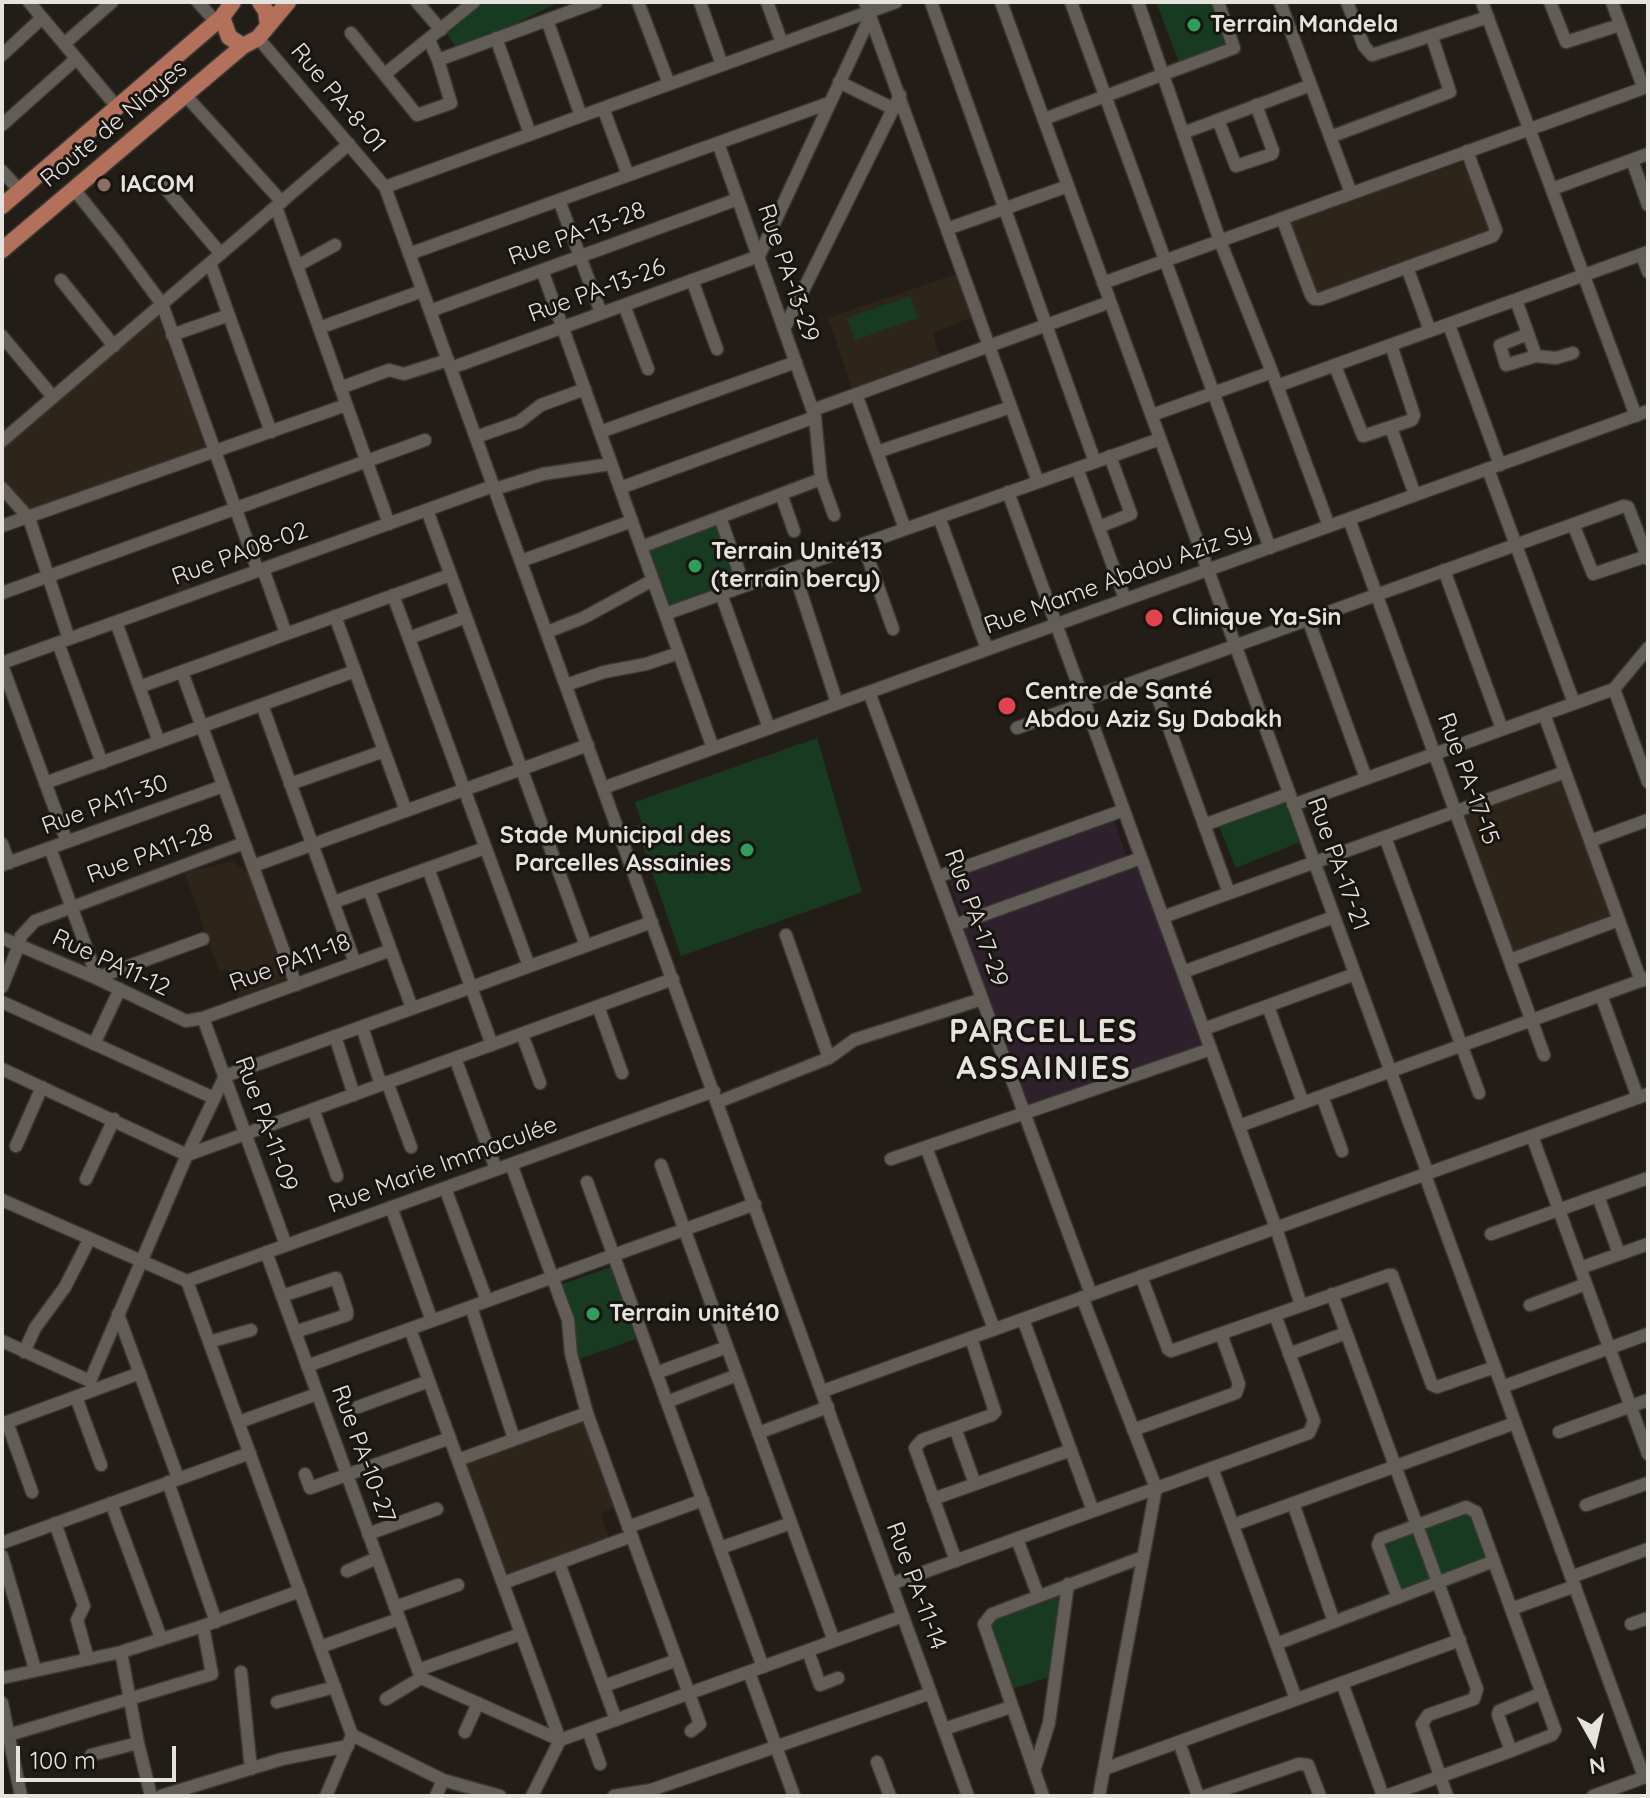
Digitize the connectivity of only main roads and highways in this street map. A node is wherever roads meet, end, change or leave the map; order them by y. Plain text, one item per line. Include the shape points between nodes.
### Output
1 (233, 2) edge
2 (260, 2) edge
3 (288, 2) edge
4 (218, 19) junction
5 (256, 37) junction
6 (2, 206) edge
7 (2, 250) edge

1 - 4 main road
2 - 5 main road via 266,11
3 - 5 main road, Route de Niayes
4 - 5 main road via 229,37
4 - 6 main road
5 - 7 main road, Route de Niayes

